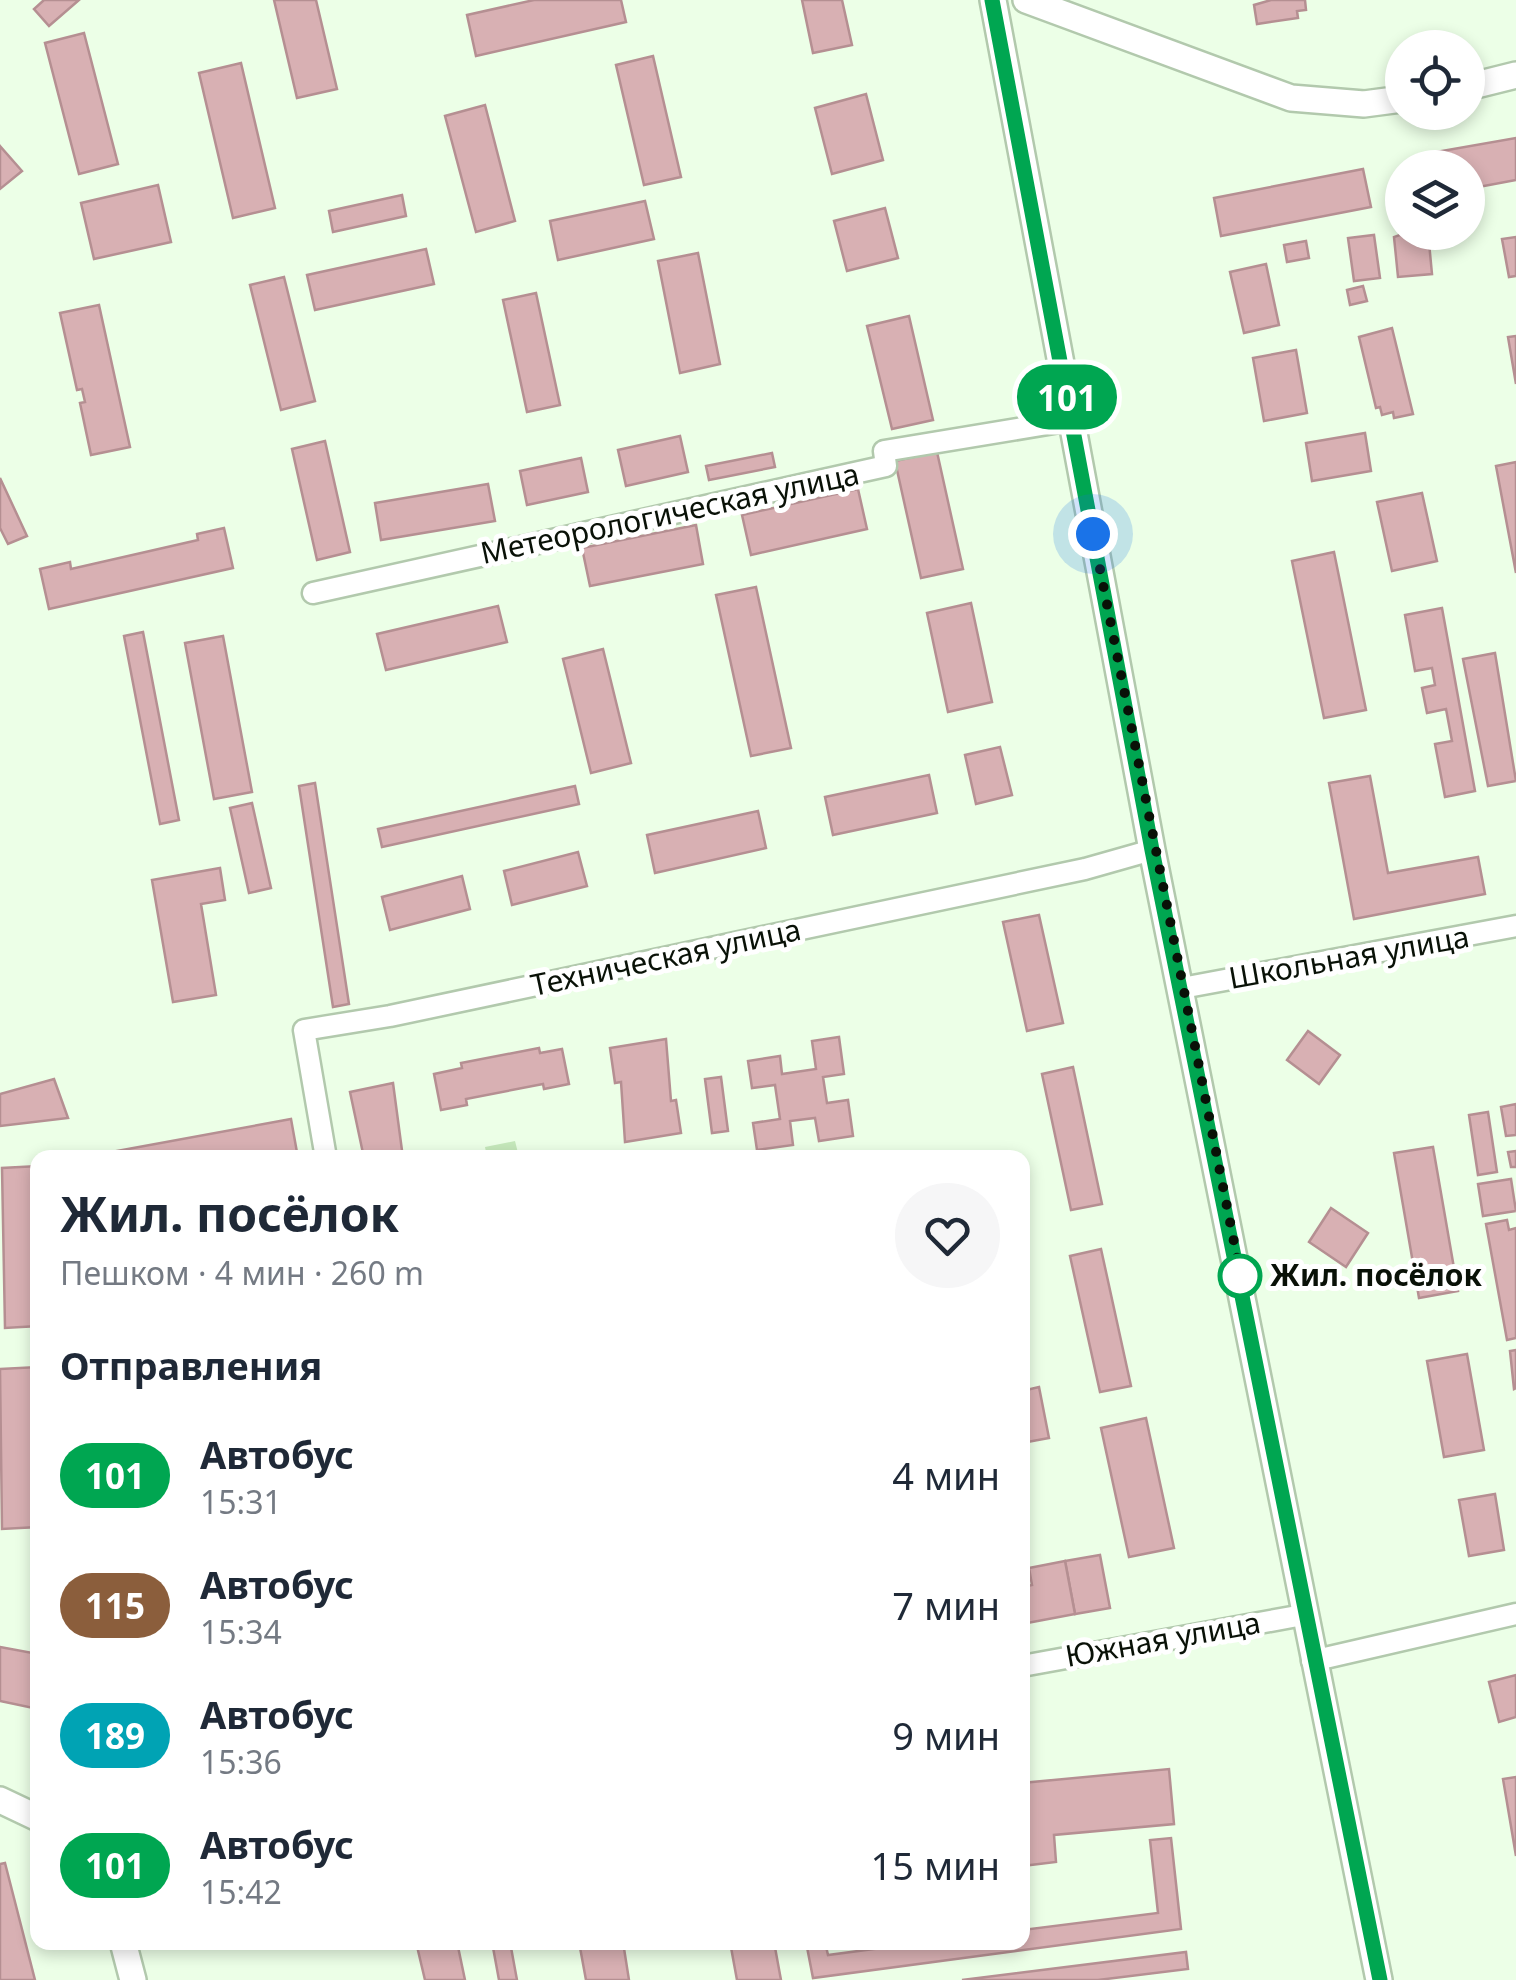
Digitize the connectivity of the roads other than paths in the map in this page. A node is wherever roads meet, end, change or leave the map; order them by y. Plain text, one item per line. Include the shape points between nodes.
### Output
1 (992, 0) edge
2 (1026, 0) edge
3 (1516, 75) edge
4 (1485, 83) edge
5 (1385, 102) edge
6 (1072, 420) junction
7 (312, 592) dead end
8 (1152, 850) junction
9 (1516, 926) edge
10 (1182, 988) junction
11 (325, 1150) edge
12 (1516, 1614) edge
13 (1303, 1615) junction
14 (1312, 1661) junction
15 (1030, 1665) edge
16 (0, 1800) edge
17 (30, 1814) edge
18 (125, 1950) edge
19 (134, 1980) edge
20 (1380, 1980) edge

1 - 6 main road
2 - 5 main road via 1292,98
3 - 4 main road
6 - 7 street, Метеорологическая улица via 884,452 886,466
6 - 8 main road
8 - 10 main road
8 - 11 street, Техническая улица via 304,1030
9 - 10 street, Школьная улица
10 - 13 main road
12 - 14 street
13 - 14 main road
13 - 15 street, Южная улица
14 - 20 main road
16 - 17 main road
18 - 19 main road

